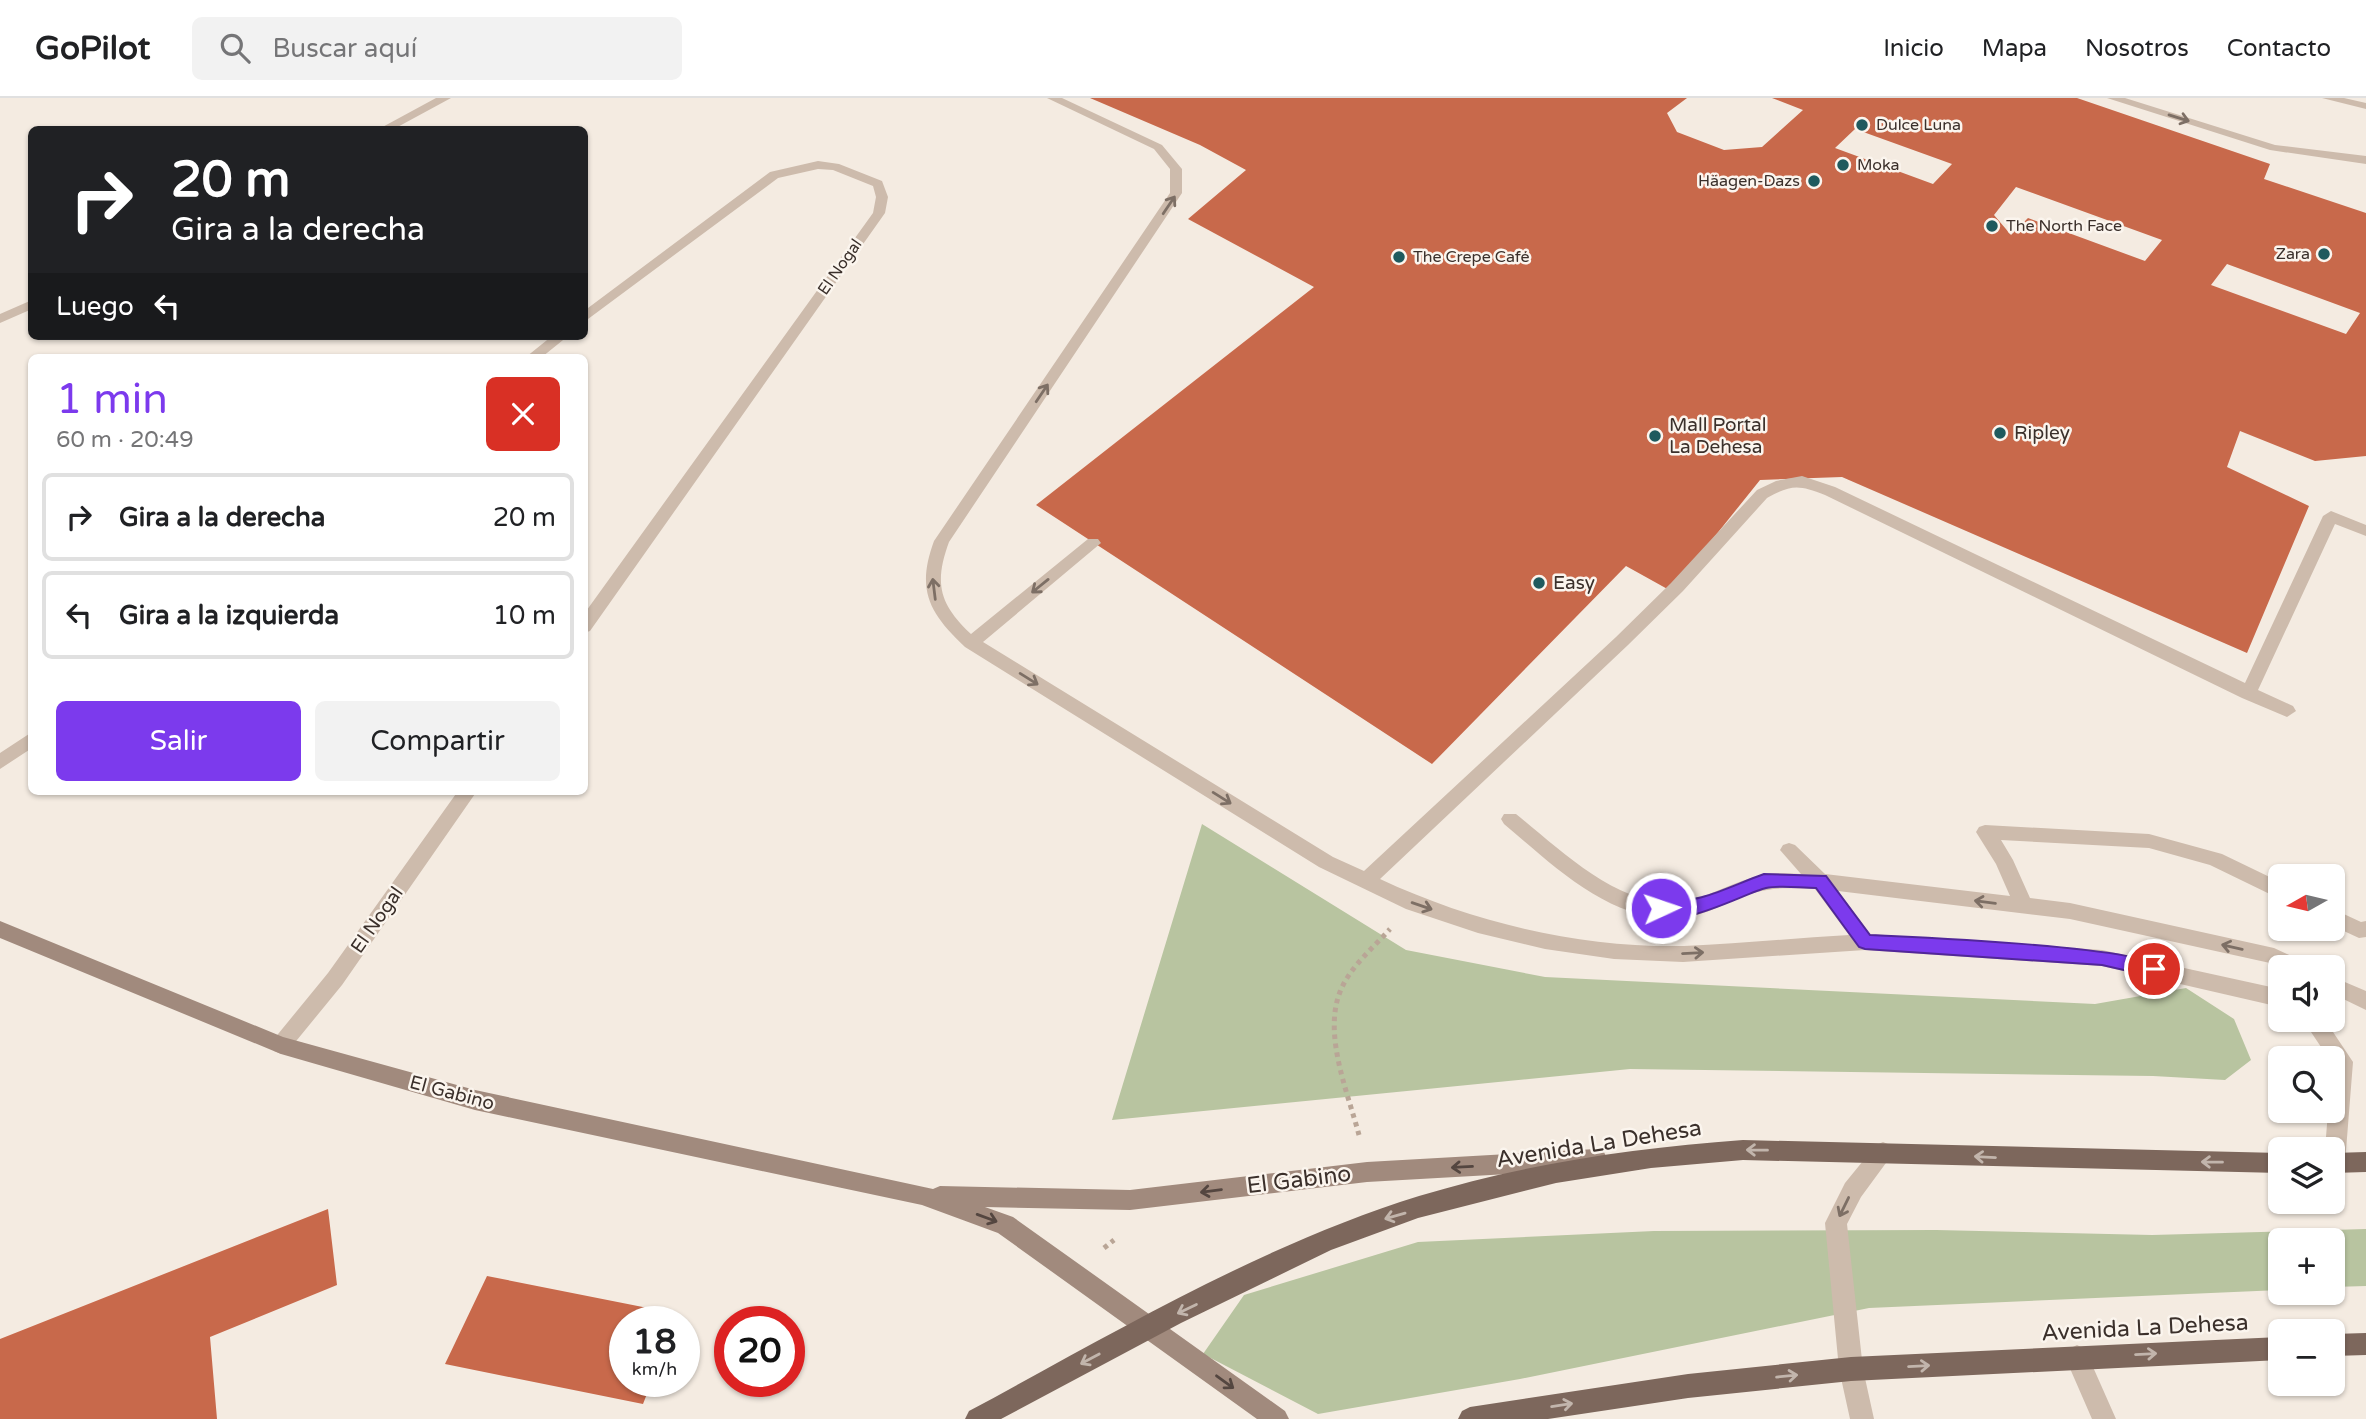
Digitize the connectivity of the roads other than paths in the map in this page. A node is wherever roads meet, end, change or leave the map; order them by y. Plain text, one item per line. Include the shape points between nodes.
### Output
1 (445, 98) edge
2 (1053, 98) edge
3 (2113, 98) edge
4 (2328, 98) edge
5 (2366, 106) edge
6 (390, 126) edge
7 (2366, 160) edge
8 (28, 306) edge
9 (588, 315) edge
10 (0, 319) edge
11 (556, 340) edge
12 (537, 354) edge
13 (2366, 531) edge
14 (1093, 543) dead end
15 (588, 621) edge
16 (971, 643) junction
17 (2248, 694) junction
18 (2287, 711) dead end
19 (28, 741) edge
20 (0, 762) edge
21 (465, 795) edge
22 (1510, 819) dead end
23 (1789, 850) dead end
24 (1820, 881) junction
25 (1365, 882) junction
26 (2268, 885) edge
27 (2024, 907) junction
28 (2345, 923) edge
29 (0, 929) edge
30 (2366, 929) edge
31 (1865, 942) junction
32 (2268, 956) edge
33 (2345, 991) edge
34 (2268, 995) edge
35 (2366, 1001) edge
36 (2322, 1032) edge
37 (281, 1045) junction
38 (2336, 1137) edge
39 (1883, 1152) junction
40 (1676, 1154) junction
41 (2366, 1162) edge
42 (2268, 1163) edge
43 (2345, 1163) edge
44 (922, 1195) junction
45 (1150, 1327) junction
46 (2366, 1344) edge
47 (2345, 1345) edge
48 (2268, 1349) edge
49 (2077, 1357) junction
50 (1851, 1369) junction
51 (976, 1419) edge
52 (1277, 1419) edge
53 (1470, 1419) edge
54 (1862, 1419) edge
55 (2104, 1419) edge

1 - 6 street
16 -> 2 street via 946,620 935,601 934,561 942,541 1176,193 1176,169 1158,147
3 -> 7 street via 2274,148
4 - 5 street
8 - 10 street
9 - 15 street, El Nogal via 774,175 818,164 878,184 882,197 879,213
11 - 12 street
13 - 17 street via 2331,516
14 -> 16 street
16 -> 25 street
17 - 18 street
17 - 25 street via 1830,491 1802,481 1782,484 1762,494 1659,605
19 - 20 street
21 - 37 street, El Nogal via 335,979
22 - 24 street via 1588,883 1641,906 1680,910 1764,881
23 - 24 street
27 -> 24 street
24 - 31 street
25 -> 31 street via 1413,903 1505,931 1614,951 1683,954
26 - 27 street via 2216,859 2150,841 1984,831 2004,860
32 -> 27 street via 2070,911
28 - 30 street
29 - 37 main road, El Gabino
31 - 34 street via 2102,958
33 - 35 street
36 - 38 street via 2343,1062
37 - 44 main road, El Gabino via 475,1101
39 -> 40 main road, Avenida La Dehesa
42 -> 39 main road, Avenida La Dehesa
39 -> 50 street via 1853,1190 1836,1223
40 -> 44 main road, El Gabino via 1367,1172 1130,1200
40 -> 45 main road, Avenida La Dehesa via 1503,1184 1376,1222
41 - 43 main road
44 -> 45 main road, El Gabino via 1005,1225
45 -> 51 main road, Avenida La Dehesa
45 -> 52 main road, El Gabino
46 - 47 main road
49 -> 48 main road, Avenida La Dehesa
50 -> 49 main road, Avenida La Dehesa
49 - 55 street
53 -> 50 main road, Avenida La Dehesa via 1688,1386
50 - 54 street

